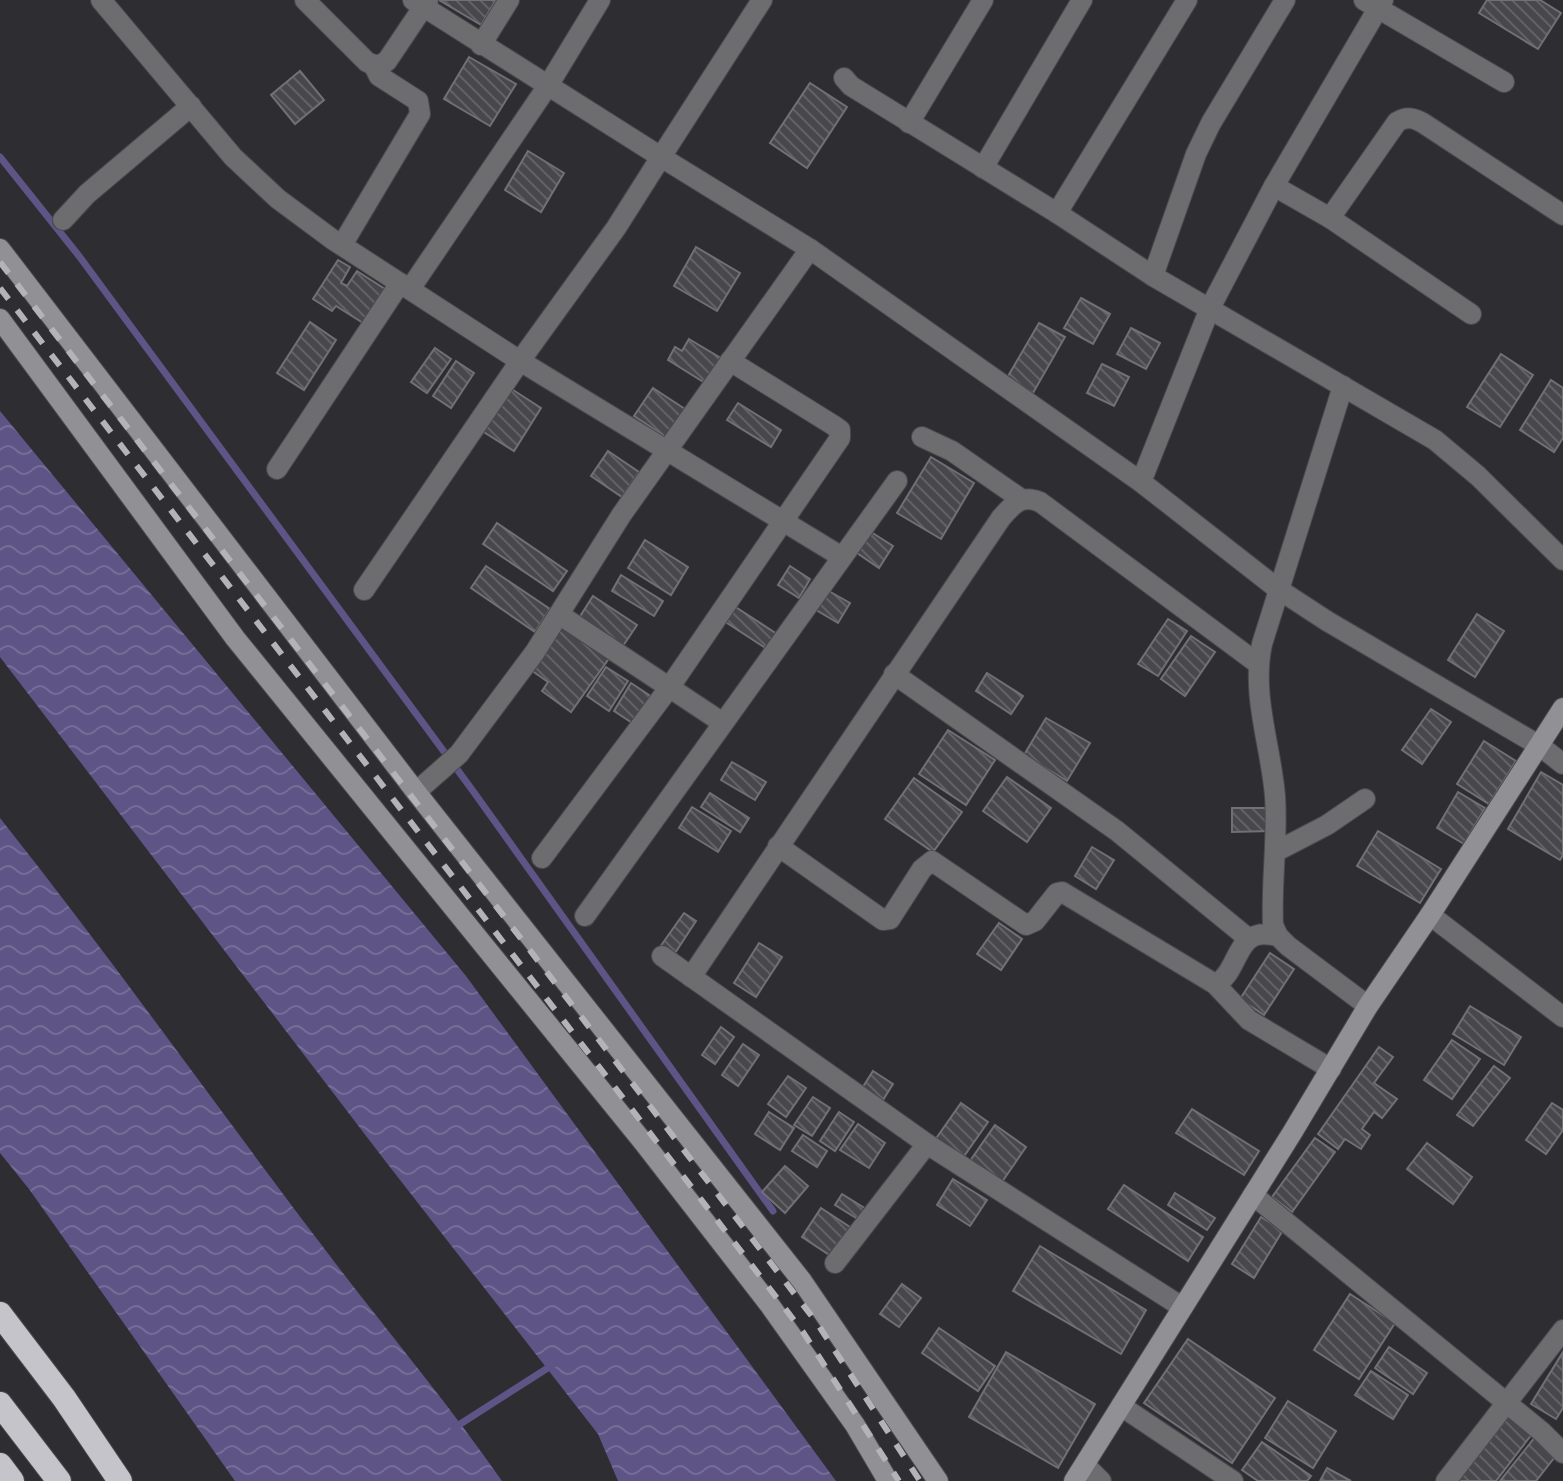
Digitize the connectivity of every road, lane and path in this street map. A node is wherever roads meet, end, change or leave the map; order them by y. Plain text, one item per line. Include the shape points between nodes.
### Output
1 (101, 0) edge
2 (305, 0) edge
3 (509, 0) edge
4 (600, 0) edge
5 (762, 0) edge
6 (983, 0) edge
7 (1082, 0) edge
8 (1187, 0) edge
9 (1285, 0) edge
10 (422, 3) edge
11 (1375, 3) edge
12 (481, 45) junction
13 (374, 66) junction
14 (844, 78) dead end
15 (1504, 82) dead end
16 (549, 84) junction
17 (191, 106) junction
18 (909, 123) junction
19 (661, 157) junction
20 (983, 168) junction
21 (1274, 186) junction
22 (1057, 213) junction
23 (1563, 215) edge
24 (1330, 218) junction
25 (63, 220) dead end
26 (342, 245) junction
27 (0, 249) edge
28 (810, 249) junction
29 (1153, 276) junction
30 (405, 286) junction
31 (1210, 308) junction
32 (1471, 314) dead end
33 (0, 319) edge
34 (520, 361) junction
35 (730, 361) junction
36 (1343, 386) junction
37 (922, 437) dead end
38 (667, 450) junction
39 (277, 469) dead end
40 (897, 481) dead end
41 (1141, 482) junction
42 (1021, 499) junction
43 (783, 521) junction
44 (842, 557) junction
45 (1563, 560) edge
46 (1278, 589) junction
47 (364, 590) dead end
48 (560, 615) junction
49 (1257, 663) junction
50 (894, 674) junction
51 (669, 688) junction
52 (1563, 708) edge
53 (723, 723) junction
54 (1540, 746) junction
55 (1563, 764) edge
56 (416, 792) junction
57 (1365, 799) dead end
58 (778, 846) junction
59 (1275, 852) junction
60 (542, 858) dead end
61 (1430, 915) junction
62 (585, 916) dead end
63 (1278, 936) junction
64 (1249, 939) junction
65 (662, 956) dead end
66 (691, 977) junction
67 (1215, 984) junction
68 (1368, 1006) junction
69 (1563, 1017) edge
70 (1331, 1069) junction
71 (927, 1144) junction
72 (1253, 1195) junction
73 (835, 1263) dead end
74 (1182, 1307) junction
75 (0, 1314) edge
76 (1563, 1330) edge
77 (1508, 1404) junction
78 (1121, 1406) junction
79 (3, 1408) edge
80 (1563, 1453) edge
81 (0, 1465) edge
82 (1079, 1473) edge
83 (12, 1481) edge
84 (59, 1481) edge
85 (120, 1481) edge
86 (888, 1481) edge
87 (938, 1481) edge
88 (1101, 1481) edge
89 (1233, 1481) edge
90 (1446, 1481) edge

1 - 17 street
2 - 13 street
3 - 12 street
4 - 16 street
5 - 19 street
6 - 18 street
7 - 20 street
8 - 22 street
9 - 29 street via 1196,154
10 - 12 street
10 - 13 street via 387,61
11 - 15 street
11 - 21 street
12 - 16 street
13 - 26 street via 379,76 418,101 420,114
14 - 18 street
16 - 19 street
16 - 30 street
17 - 25 street
17 - 26 street via 233,157 278,199
18 - 20 street
19 - 28 street
19 - 34 street
20 - 22 street
21 - 24 street
21 - 31 street
22 - 29 street
23 - 24 street via 1423,123 1404,118
24 - 32 street
26 - 30 street
27 - 56 main road
28 - 35 street
28 - 41 street
29 - 31 street
30 - 34 street
30 - 39 street
31 - 36 street
31 - 41 street
33 - 86 main road via 235,638 769,1304
34 - 38 street
34 - 47 street
35 - 38 street
35 - 43 street via 840,430 837,446
36 - 45 street via 1435,440
36 - 46 street
37 - 42 street via 952,451
38 - 43 street
38 - 48 street
40 - 44 street
41 - 46 street
42 - 49 street via 1040,502
42 - 50 street via 1001,518
43 - 44 street
43 - 51 street
44 - 53 street
46 - 49 street
46 - 54 street
48 - 51 street
48 - 56 street via 459,754
49 - 59 street via 1275,796
50 - 58 street
50 - 64 street via 1117,831
51 - 53 street
51 - 60 street
52 - 54 main road
53 - 62 street
54 - 55 street
54 - 61 main road
56 - 87 main road via 802,1281
57 - 59 street
58 - 66 street
58 - 67 street via 883,920 890,919 932,861 1026,925 1062,892
59 - 63 street via 1272,915
61 - 68 main road
61 - 69 street
63 - 64 street
63 - 68 street
64 - 67 street
65 - 66 street
66 - 71 street
67 - 70 street via 1249,1020
68 - 70 main road
70 - 72 main road
71 - 73 street
71 - 74 street
72 - 74 main road
72 - 77 street
74 - 78 main road
75 - 85 highway
76 - 77 street
77 - 80 street
77 - 90 street
78 - 82 main road
78 - 89 street
79 - 84 highway
81 - 83 highway
82 - 88 street

